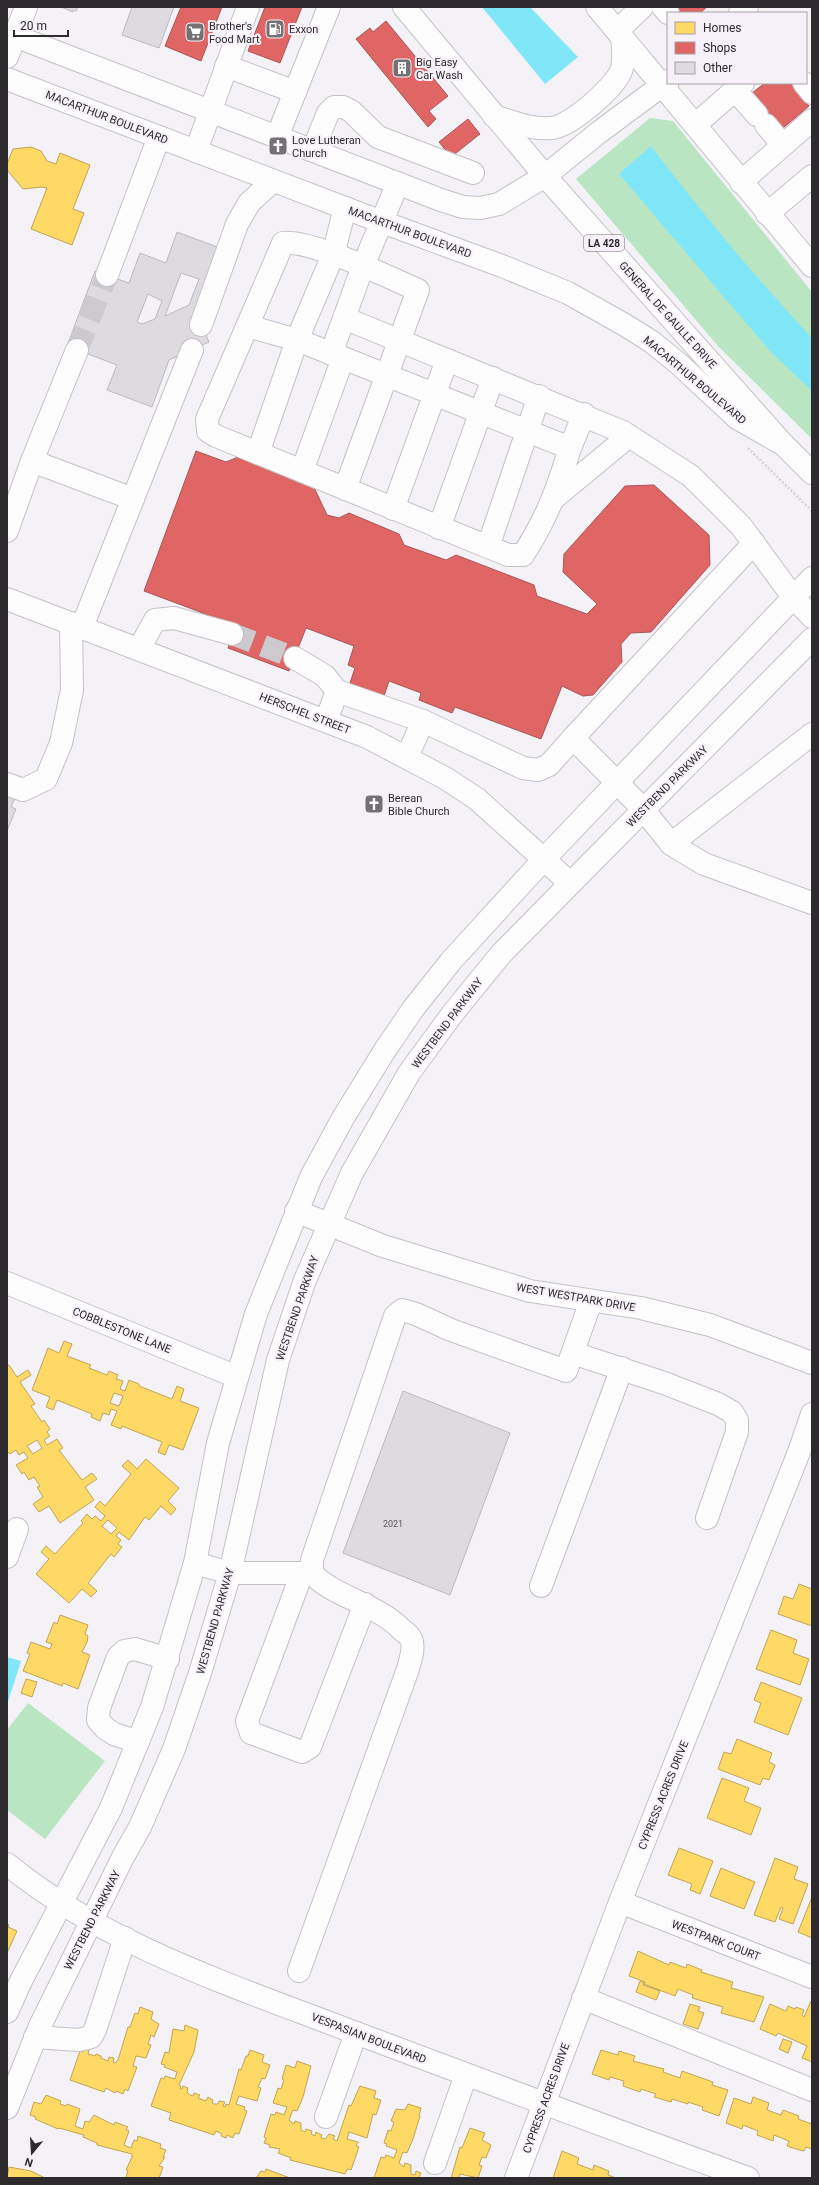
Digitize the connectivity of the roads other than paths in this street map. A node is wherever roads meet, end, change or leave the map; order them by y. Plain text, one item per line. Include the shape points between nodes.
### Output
1 (26, 7) edge
2 (248, 7) edge
3 (329, 7) edge
4 (404, 7) edge
5 (597, 7) edge
6 (642, 7) edge
7 (619, 34) junction
8 (11, 35) edge
9 (7, 57) edge
10 (226, 66) junction
11 (7, 79) edge
12 (665, 84) edge
13 (805, 84) edge
14 (739, 87) edge
15 (295, 92) junction
16 (812, 93) edge
17 (210, 111) junction
18 (494, 116) junction
19 (812, 120) edge
20 (695, 125) junction
21 (277, 136) junction
22 (160, 137) junction
23 (783, 145) junction
24 (313, 150) junction
25 (196, 151) junction
26 (473, 173) dead end
27 (545, 176) junction
28 (812, 176) edge
29 (273, 181) junction
30 (740, 182) junction
31 (398, 183) junction
32 (345, 208) junction
33 (767, 214) junction
34 (382, 222) junction
35 (333, 255) junction
36 (363, 266) junction
37 (812, 266) edge
38 (107, 275) tunnel mouth
39 (344, 318) junction
40 (202, 325) dead end
41 (246, 329) junction
42 (297, 340) junction
43 (401, 340) junction
44 (77, 350) tunnel mouth
45 (192, 350) dead end
46 (337, 356) junction
47 (447, 360) junction
48 (387, 375) junction
49 (493, 378) junction
50 (434, 394) junction
51 (539, 396) junction
52 (479, 412) junction
53 (584, 414) junction
54 (526, 432) junction
55 (629, 436) junction
56 (780, 442) junction
57 (570, 448) junction
58 (258, 453) junction
59 (32, 461) junction
60 (302, 471) junction
61 (812, 473) edge
62 (345, 489) junction
63 (554, 498) junction
64 (133, 500) junction
65 (393, 509) junction
66 (439, 528) junction
67 (7, 531) edge
68 (754, 543) junction
69 (488, 547) junction
70 (812, 578) edge
71 (793, 597) junction
72 (7, 599) edge
73 (812, 617) edge
74 (77, 625) junction
75 (232, 634) tunnel mouth
76 (812, 639) edge
77 (139, 649) junction
78 (295, 658) tunnel mouth
79 (337, 691) junction
80 (326, 721) junction
81 (423, 721) junction
82 (812, 734) edge
83 (573, 738) junction
84 (407, 757) junction
85 (617, 782) junction
86 (7, 784) edge
87 (643, 810) junction
88 (671, 844) junction
89 (545, 858) junction
90 (570, 883) junction
91 (812, 903) edge
92 (296, 1211) junction
93 (328, 1225) junction
94 (7, 1283) edge
95 (591, 1301) junction
96 (573, 1353) junction
97 (812, 1363) edge
98 (622, 1368) junction
99 (237, 1377) junction
100 (812, 1414) edge
101 (707, 1518) dead end
102 (17, 1529) dead end
103 (7, 1557) edge
104 (195, 1563) junction
105 (230, 1573) junction
106 (307, 1573) junction
107 (541, 1586) dead end
108 (365, 1604) junction
109 (168, 1659) junction
110 (138, 1742) junction
111 (7, 1864) edge
112 (620, 1902) junction
113 (63, 1903) junction
114 (91, 1921) junction
115 (125, 1938) junction
116 (299, 1971) dead end
117 (812, 1977) edge
118 (583, 1998) junction
119 (7, 2012) edge
120 (356, 2033) junction
121 (35, 2037) junction
122 (466, 2075) junction
123 (812, 2090) edge
124 (543, 2104) junction
125 (7, 2108) edge
126 (326, 2117) dead end
127 (435, 2163) dead end
128 (516, 2178) edge
129 (748, 2178) edge

1 - 8 street
2 - 10 street
3 - 15 street
4 - 18 street, GENERAL DE GAULLE DRIVE / LA 428
5 - 7 street
6 - 7 street
7 - 12 street
7 - 18 street via 621,71 612,86 569,122 553,128 533,128
8 - 9 street
8 - 17 street
10 - 15 street
10 - 17 street
11 - 22 street, MACARTHUR BOULEVARD
12 - 20 street
12 - 27 street
13 - 16 street
14 - 20 street
14 - 23 street via 761,120
15 - 21 street
17 - 21 street
17 - 25 street
18 - 27 street, GENERAL DE GAULLE DRIVE / LA 428
19 - 23 street
20 - 30 street
21 - 24 street
22 - 25 street, MACARTHUR BOULEVARD
22 - 38 street
23 - 30 street
24 - 26 street via 328,113 334,107 343,107 351,111 378,137
24 - 31 street
25 - 29 street, MACARTHUR BOULEVARD
27 - 31 street via 499,204 480,208 441,200
27 - 56 street, GENERAL DE GAULLE DRIVE / LA 428
28 - 33 street
29 - 32 street, MACARTHUR BOULEVARD
29 - 40 street via 249,203 237,224
30 - 33 street
31 - 34 street
32 - 34 street, MACARTHUR BOULEVARD
32 - 35 street
33 - 37 street
34 - 36 street
34 - 56 street, MACARTHUR BOULEVARD via 502,266 575,297 626,325 679,364 737,418
35 - 36 street
35 - 41 street via 293,241 283,243
35 - 42 street
36 - 39 street
36 - 43 street via 418,290
39 - 43 street
39 - 46 street
41 - 42 street via 256,328
41 - 58 street via 207,419 208,431
42 - 46 street
42 - 58 street
43 - 47 street
43 - 48 street
44 - 59 street
45 - 64 street
46 - 48 street
46 - 60 street
47 - 49 street
47 - 50 street
48 - 50 street
48 - 62 street
49 - 51 street
49 - 52 street
50 - 52 street
50 - 65 street
51 - 53 street
51 - 54 street
52 - 54 street
52 - 66 street
53 - 55 street
53 - 57 street
54 - 57 street
54 - 69 street
55 - 63 street
55 - 68 street via 691,476 741,526
56 - 61 street, GENERAL DE GAULLE DRIVE / LA 428
57 - 63 street
58 - 60 street
59 - 64 street
59 - 67 street
60 - 62 street
62 - 65 street
63 - 69 street via 539,530 523,555 508,555
64 - 74 street
65 - 66 street
66 - 69 street
68 - 71 street
68 - 83 street
70 - 71 street
71 - 73 street
71 - 85 street
72 - 74 street, HERSCHEL STREET
74 - 77 street, HERSCHEL STREET
74 - 86 street via 72,690 61,743 46,779 23,790
75 - 77 street via 174,618 155,620
76 - 87 street, WESTBEND PARKWAY
77 - 80 street, HERSCHEL STREET
78 - 79 street via 325,676
79 - 80 street
79 - 81 street
80 - 84 street, HERSCHEL STREET via 367,737
81 - 83 street via 523,768 538,770 549,765
81 - 84 street
82 - 88 street
83 - 85 street
84 - 89 street, HERSCHEL STREET via 477,799
85 - 87 street
85 - 89 street
87 - 88 street
87 - 90 street, WESTBEND PARKWAY
88 - 91 street via 704,864
89 - 90 street, HERSCHEL STREET
89 - 92 street via 451,961 413,1009 368,1075 311,1177
90 - 93 street, WESTBEND PARKWAY via 501,954 409,1073 352,1173
92 - 93 street, WEST WESTPARK DRIVE
92 - 99 street via 256,1314
93 - 95 street, WEST WESTPARK DRIVE via 425,1260 530,1290
93 - 105 street, WESTBEND PARKWAY via 305,1280 278,1360
94 - 99 street, COBBLESTONE LANE
95 - 96 street
95 - 97 street, WEST WESTPARK DRIVE via 641,1308 710,1326
96 - 98 street
96 - 106 street via 566,1371 402,1310 395,1316
98 - 101 street via 718,1404 732,1412 738,1420 737,1432
98 - 107 street
99 - 104 street via 218,1443
100 - 112 street, CYPRESS ACRES DRIVE
102 - 103 street
104 - 105 street
104 - 109 street
105 - 106 street
105 - 114 street, WESTBEND PARKWAY via 174,1748 140,1827
106 - 108 street
106 - 108 street via 247,1722 251,1733 302,1752 310,1747
108 - 116 street via 396,1623 411,1639 412,1649 408,1669
109 - 110 street
109 - 110 street via 135,1649 124,1650 118,1657 99,1708 98,1720 105,1728 114,1734
110 - 113 street via 111,1808
111 - 113 street, VESPASIAN BOULEVARD
112 - 117 street, WESTPARK COURT
112 - 118 street, CYPRESS ACRES DRIVE
113 - 114 street, VESPASIAN BOULEVARD
113 - 119 street
114 - 115 street, VESPASIAN BOULEVARD
114 - 121 street, WESTBEND PARKWAY
115 - 120 street, VESPASIAN BOULEVARD via 184,1968
115 - 121 street via 95,2030 90,2037 79,2040
118 - 123 street
118 - 124 street, CYPRESS ACRES DRIVE
120 - 122 street, VESPASIAN BOULEVARD
120 - 126 street
121 - 125 street, WESTBEND PARKWAY
122 - 124 street, VESPASIAN BOULEVARD
122 - 127 street
124 - 128 street, CYPRESS ACRES DRIVE
124 - 129 street, VESPASIAN BOULEVARD

